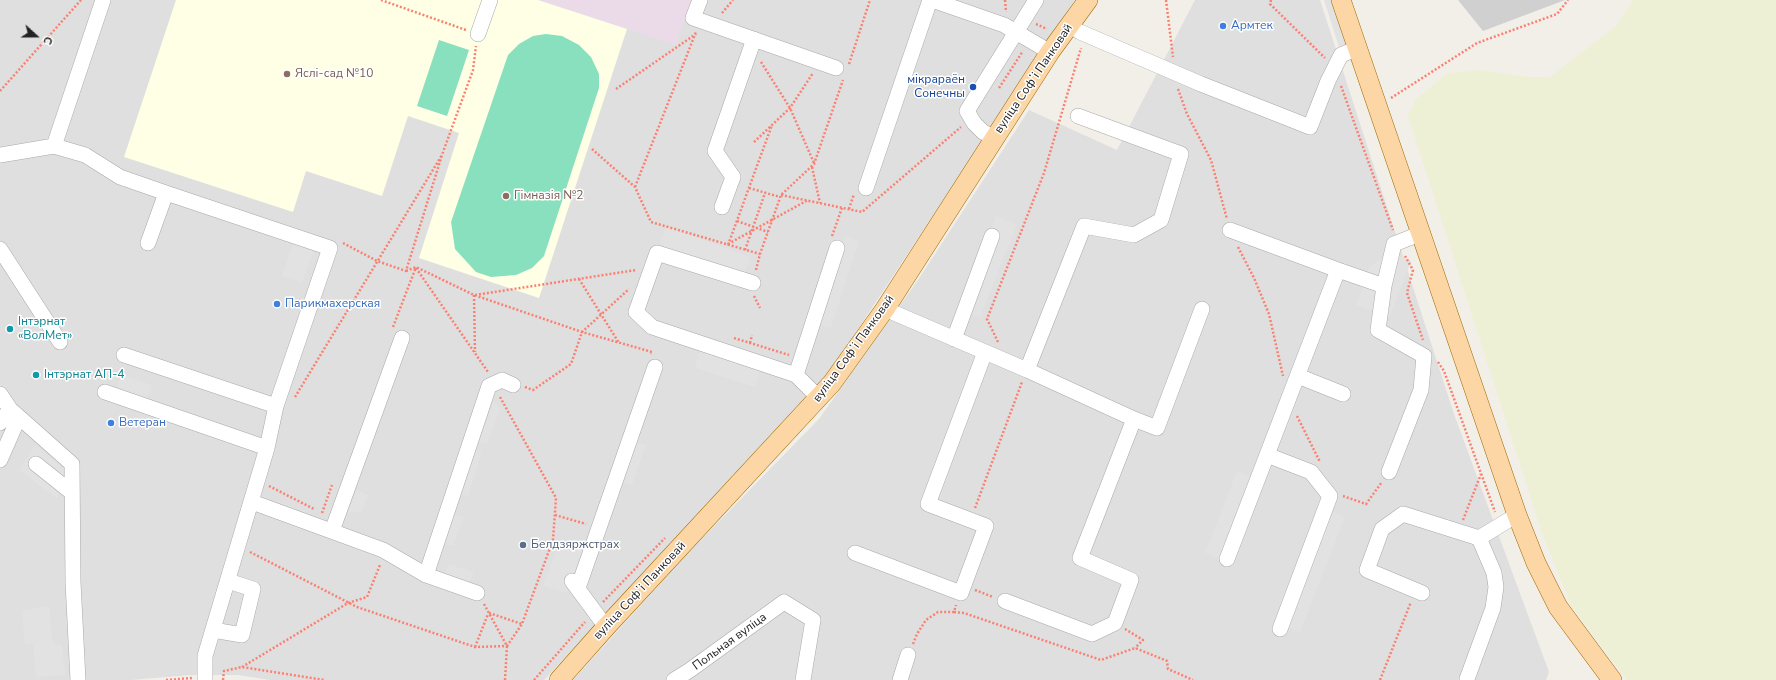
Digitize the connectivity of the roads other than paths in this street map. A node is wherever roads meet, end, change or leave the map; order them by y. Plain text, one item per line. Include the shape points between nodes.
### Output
1 (103, 0) edge
2 (490, 0) edge
3 (700, 0) edge
4 (931, 0) edge
5 (1036, 0) edge
6 (1088, 0) edge
7 (1342, 0) edge
8 (1069, 25) junction
9 (1016, 31) junction
10 (478, 34) road end
11 (753, 43) junction
12 (1358, 48) junction
13 (1050, 52) junction
14 (842, 71) road end
15 (1078, 116) dead end
16 (995, 138) junction
17 (54, 146) junction
18 (0, 155) edge
19 (866, 188) dead end
20 (166, 193) junction
21 (722, 207) dead end
22 (1230, 230) road end
23 (1422, 234) junction
24 (992, 236) dead end
25 (148, 242) dead end
26 (837, 248) dead end
27 (0, 249) edge
28 (1338, 270) junction
29 (1384, 286) junction
30 (753, 287) road end
31 (885, 309) junction
32 (1202, 309) dead end
33 (402, 338) dead end
34 (954, 339) junction
35 (60, 342) dead end
36 (985, 352) junction
37 (124, 356) dead end
38 (654, 359) road end
39 (1027, 370) junction
40 (796, 375) junction
41 (1298, 376) junction
42 (513, 385) dead end
43 (105, 392) dead end
44 (0, 394) edge
45 (1343, 394) dead end
46 (819, 398) junction
47 (276, 406) junction
48 (14, 413) junction
49 (1134, 419) junction
50 (0, 423) edge
51 (267, 448) junction
52 (1267, 455) junction
53 (0, 460) edge
54 (36, 464) dead end
55 (1389, 472) road end
56 (71, 492) junction
57 (252, 502) junction
58 (1517, 515) junction
59 (332, 531) junction
60 (1479, 538) junction
61 (855, 553) dead end
62 (1227, 559) dead end
63 (426, 575) junction
64 (228, 581) junction
65 (1419, 592) road end
66 (480, 597) road end
67 (1004, 601) road end
68 (606, 627) junction
69 (1280, 629) dead end
70 (213, 630) junction
71 (908, 655) road end
72 (1466, 679) edge
73 (78, 680) edge
74 (206, 680) edge
75 (559, 680) edge
76 (674, 680) edge
77 (803, 680) edge
78 (900, 680) edge
79 (1612, 680) edge

1 - 17 street
2 - 10 street
3 - 11 street via 693,18 698,27
4 - 9 street
4 - 19 street
5 - 9 street
6 - 8 main road, вуліца Софʼі Панковай
7 - 12 main road
8 - 12 street via 1175,73 1310,127 1341,55
8 - 13 main road, вуліца Софʼі Панковай
9 - 13 street
9 - 16 street via 968,111 974,123 983,132
11 - 14 street
11 - 21 street via 715,151 732,177
12 - 23 main road
13 - 16 main road, вуліца Софʼі Панковай
15 - 39 street via 1182,154 1161,220 1134,235 1084,226
16 - 31 main road, вуліца Софʼі Панковай
17 - 18 street
17 - 20 street via 85,155 120,177
20 - 25 street
20 - 47 street via 330,248
22 - 28 street
23 - 29 street via 1394,244
23 - 58 main road
24 - 34 street
26 - 40 street
27 - 35 street
28 - 29 street
28 - 41 street
29 - 55 street via 1378,330 1424,356 1421,390
30 - 40 street via 657,253 636,312 652,327
31 - 34 street
31 - 46 main road, вуліца Софʼі Панковай
32 - 49 street via 1157,428
33 - 59 street via 349,497
34 - 36 street
36 - 39 street
36 - 61 street via 928,504 986,526 962,589
37 - 47 street
38 - 68 street via 574,583
39 - 49 street
40 - 46 street
41 - 45 street
41 - 52 street
42 - 63 street via 502,380 489,386 480,426
43 - 51 street
44 - 48 street
46 - 68 main road, вуліца Софʼі Панковай
47 - 51 street
48 - 50 street
48 - 53 street
48 - 56 street via 72,464
49 - 67 street via 1080,558 1131,580 1116,623 1092,634
51 - 57 street
52 - 62 street
52 - 69 street via 1311,472 1330,496
54 - 56 street
56 - 73 street
57 - 59 street
57 - 64 street
58 - 60 street
58 - 79 main road via 1536,563 1558,607
59 - 63 street via 383,550
60 - 65 street via 1404,514 1382,529 1367,570
60 - 72 street via 1494,573 1496,587 1493,608
63 - 66 street
64 - 70 street
64 - 70 street via 254,590 242,635
68 - 75 main road, вуліца Софʼі Панковай
70 - 74 street via 205,656
71 - 78 street
76 - 77 street, Польная вуліца via 784,602 813,620

